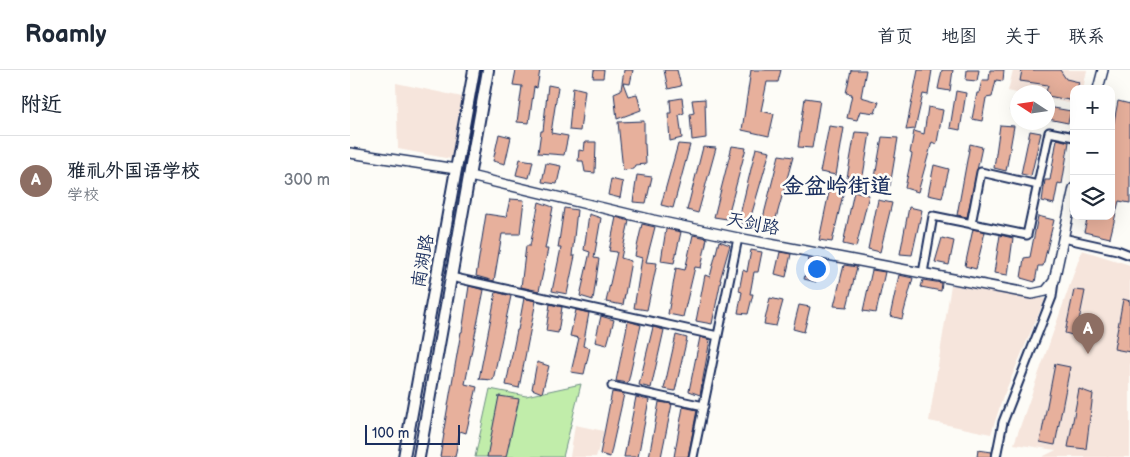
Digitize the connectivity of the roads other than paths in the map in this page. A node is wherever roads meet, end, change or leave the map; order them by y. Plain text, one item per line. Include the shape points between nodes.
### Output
1 (474, 70) edge
2 (488, 70) edge
3 (1103, 70) edge
4 (1099, 85) edge
5 (463, 130) junction
6 (477, 133) junction
7 (1070, 136) edge
8 (350, 153) edge
9 (456, 169) junction
10 (470, 176) junction
11 (1038, 185) junction
12 (1070, 206) edge
13 (448, 215) junction
14 (462, 218) junction
15 (971, 224) junction
16 (738, 238) junction
17 (1063, 238) junction
18 (1130, 255) edge
19 (923, 273) junction
20 (451, 277) junction
21 (1054, 281) junction
22 (718, 336) junction
23 (612, 386) dead end
24 (704, 406) junction
25 (404, 457) edge
26 (419, 457) edge
27 (693, 457) edge
28 (996, 457) edge

1 - 5 main road, 南湖路
2 - 6 main road, 南湖路
3 - 4 street
5 - 6 street
5 - 9 main road, 南湖路
6 - 10 main road, 南湖路
7 - 11 street via 1049,132
8 - 9 street
9 - 13 main road, 南湖路
10 - 14 main road, 南湖路
10 - 16 street, 天剑路
11 - 15 street via 1027,235
11 - 15 street via 981,172
12 - 17 street
13 - 14 street
13 - 25 main road, 南湖路
14 - 20 main road, 南湖路
15 - 19 street via 933,216
16 - 19 street, 天剑路
16 - 22 street
17 - 18 street
17 - 21 street
19 - 21 street, 天剑路 via 1032,294 1046,291
20 - 22 street
20 - 26 main road, 南湖路
21 - 28 street via 1052,297 1003,422
22 - 24 street
23 - 24 street
24 - 27 street

